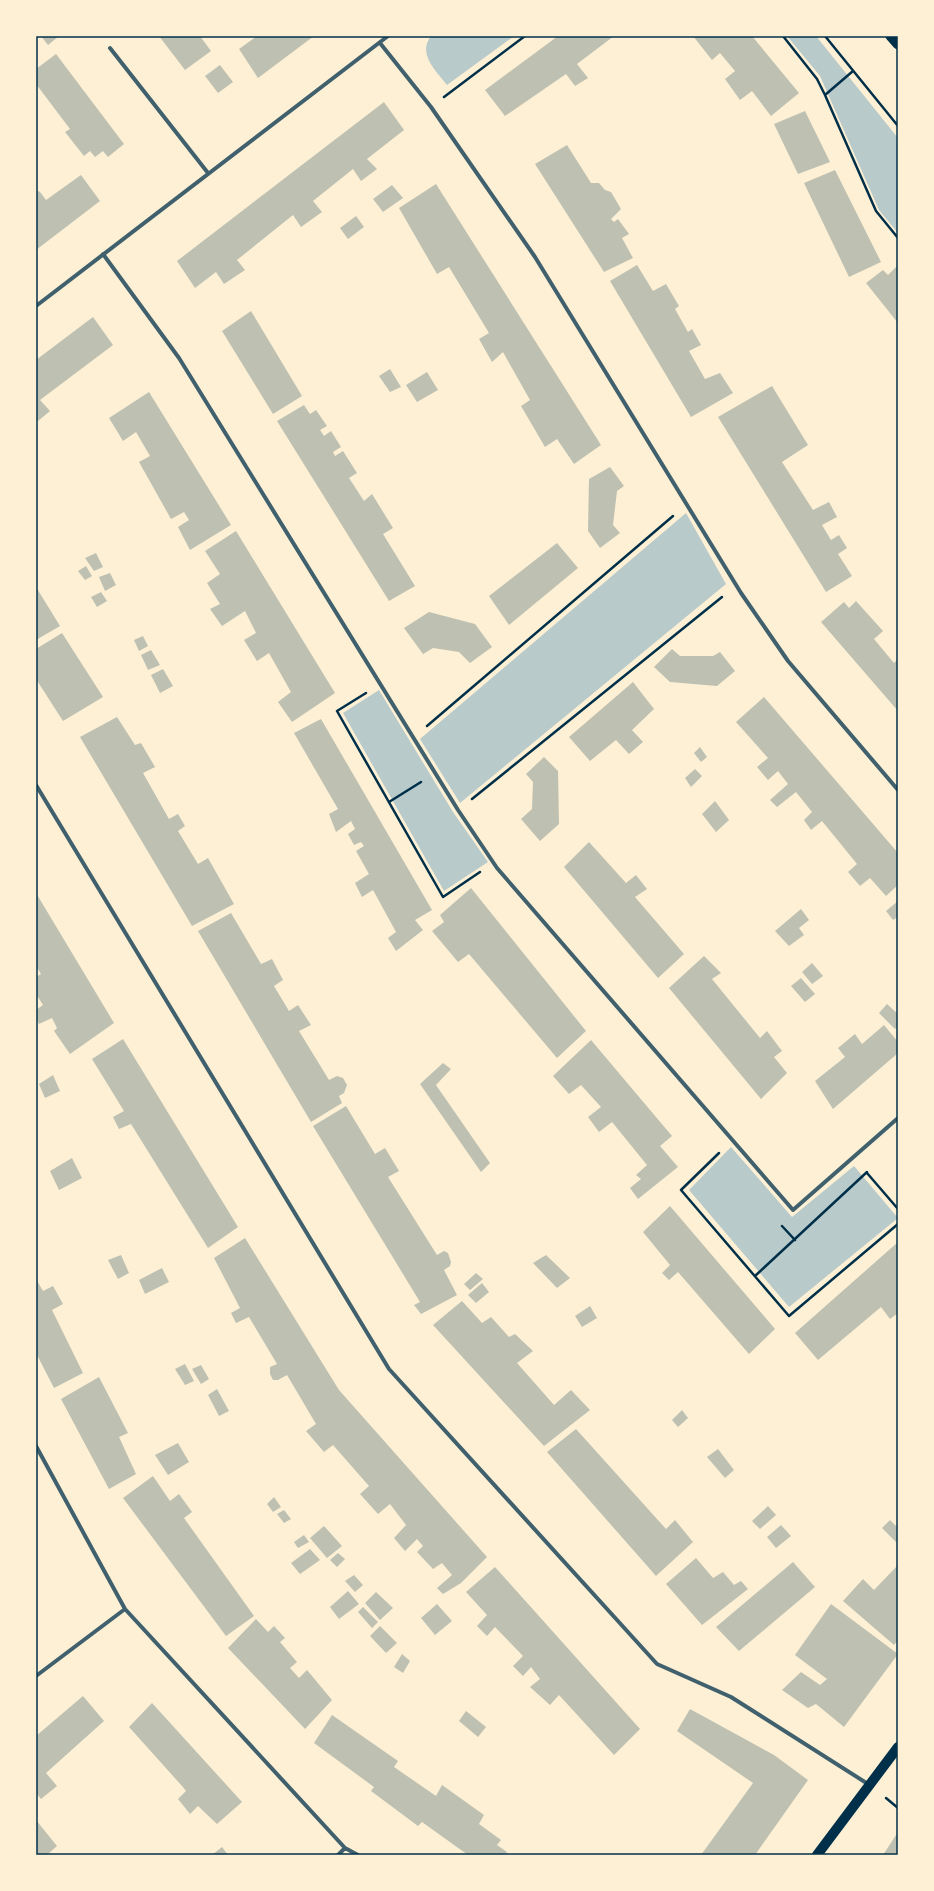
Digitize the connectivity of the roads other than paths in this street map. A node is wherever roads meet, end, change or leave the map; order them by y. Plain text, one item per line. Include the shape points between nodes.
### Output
1 (388, 36) edge
2 (891, 36) edge
3 (380, 43) junction
4 (898, 44) edge
5 (110, 48) dead end
6 (208, 173) junction
7 (103, 254) junction
8 (36, 306) edge
9 (36, 785) edge
10 (898, 790) edge
11 (898, 1118) edge
12 (36, 1446) edge
13 (125, 1609) junction
14 (36, 1676) edge
15 (898, 1747) edge
16 (868, 1784) junction
17 (345, 1848) junction
18 (338, 1855) edge
19 (358, 1855) edge
20 (817, 1855) edge

1 - 3 street
2 - 4 highway
3 - 6 street
3 - 10 street via 431,107 535,257 736,585 788,660
5 - 6 street
6 - 7 street
7 - 8 street
7 - 11 street via 179,358 435,774 494,862 793,1210
9 - 16 street via 389,1369 658,1664 731,1697
12 - 13 street
13 - 14 street
13 - 17 street
15 - 16 main road
16 - 20 main road
17 - 18 street
17 - 19 street

